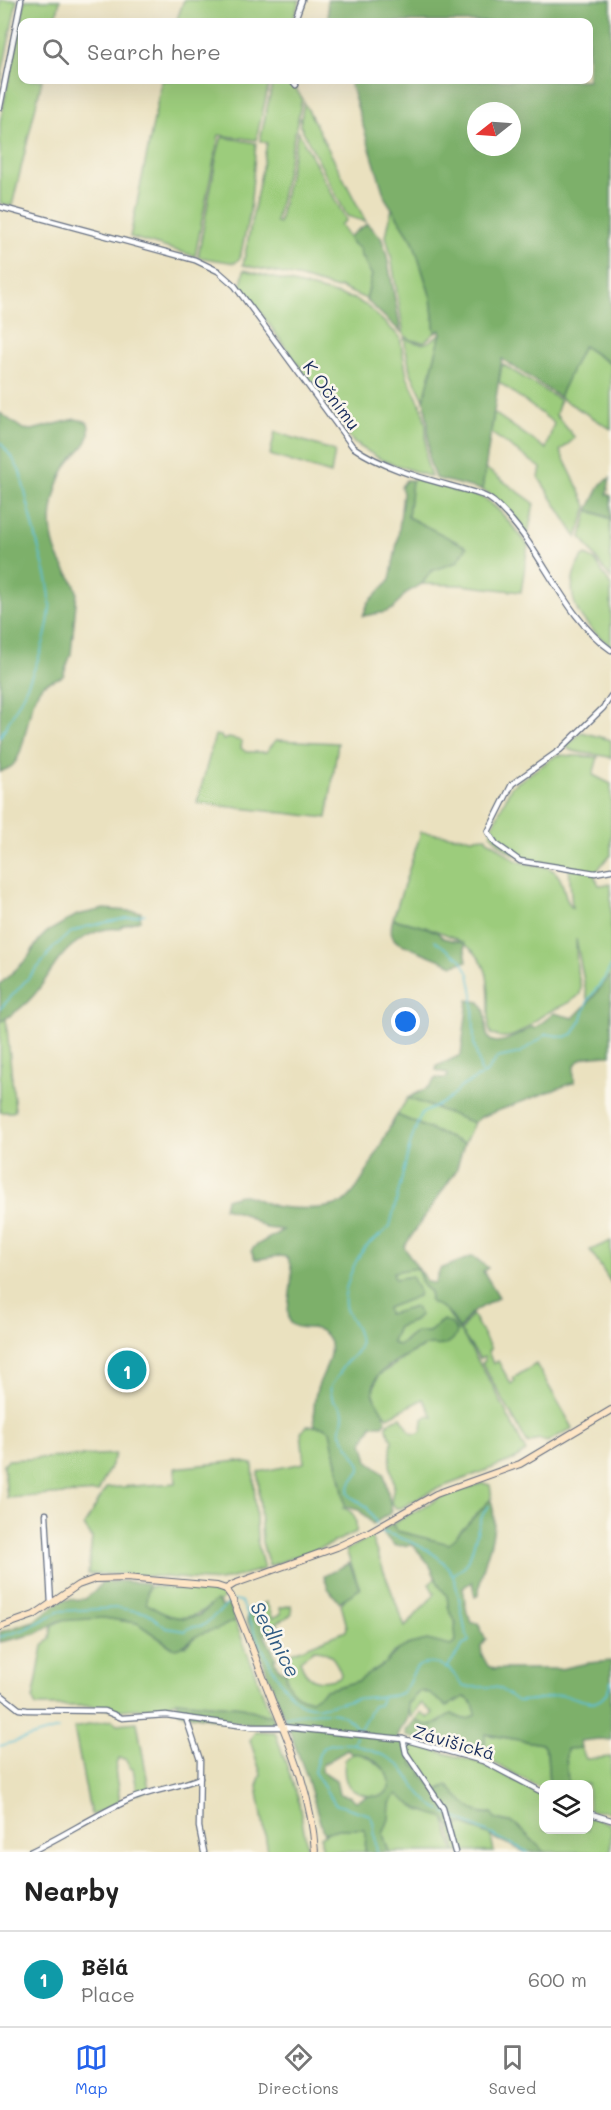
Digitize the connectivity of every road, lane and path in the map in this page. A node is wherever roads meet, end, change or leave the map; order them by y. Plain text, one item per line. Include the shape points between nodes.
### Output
1 (21, 0) edge
2 (302, 0) edge
3 (295, 18) edge
4 (1, 98) edge
5 (0, 107) edge
6 (0, 207) edge
7 (611, 650) edge
8 (611, 696) edge
9 (611, 870) edge
10 (611, 1410) edge
11 (46, 1514) dead end
12 (226, 1589) junction
13 (51, 1604) junction
14 (0, 1627) edge
15 (0, 1694) edge
16 (186, 1718) junction
17 (283, 1727) junction
18 (403, 1739) junction
19 (200, 1778) junction
20 (539, 1791) edge
21 (593, 1815) edge
22 (611, 1820) edge
23 (30, 1852) edge
24 (204, 1852) edge
25 (315, 1852) edge
26 (455, 1852) edge

1 - 4 street
2 - 3 street
4 - 5 street
6 - 7 street, K Očnímu via 195,260 218,271 235,286 353,447 400,471 493,500 533,547 585,626
8 - 9 street via 560,750 512,784 488,832 496,844 520,861 595,873
10 - 12 main road via 520,1464 442,1492 337,1547
11 - 13 street
12 - 13 main road via 104,1578 78,1585
12 - 17 main road
13 - 14 main road via 29,1618
15 - 16 street via 19,1709 105,1711 122,1718
16 - 17 street
16 - 19 street via 200,1760
17 - 18 street
17 - 25 main road via 309,1803
18 - 20 street, Závišická via 483,1761
18 - 26 street, Závišická via 406,1753 443,1808
19 - 23 street via 127,1800
19 - 24 street via 199,1827
21 - 22 street

